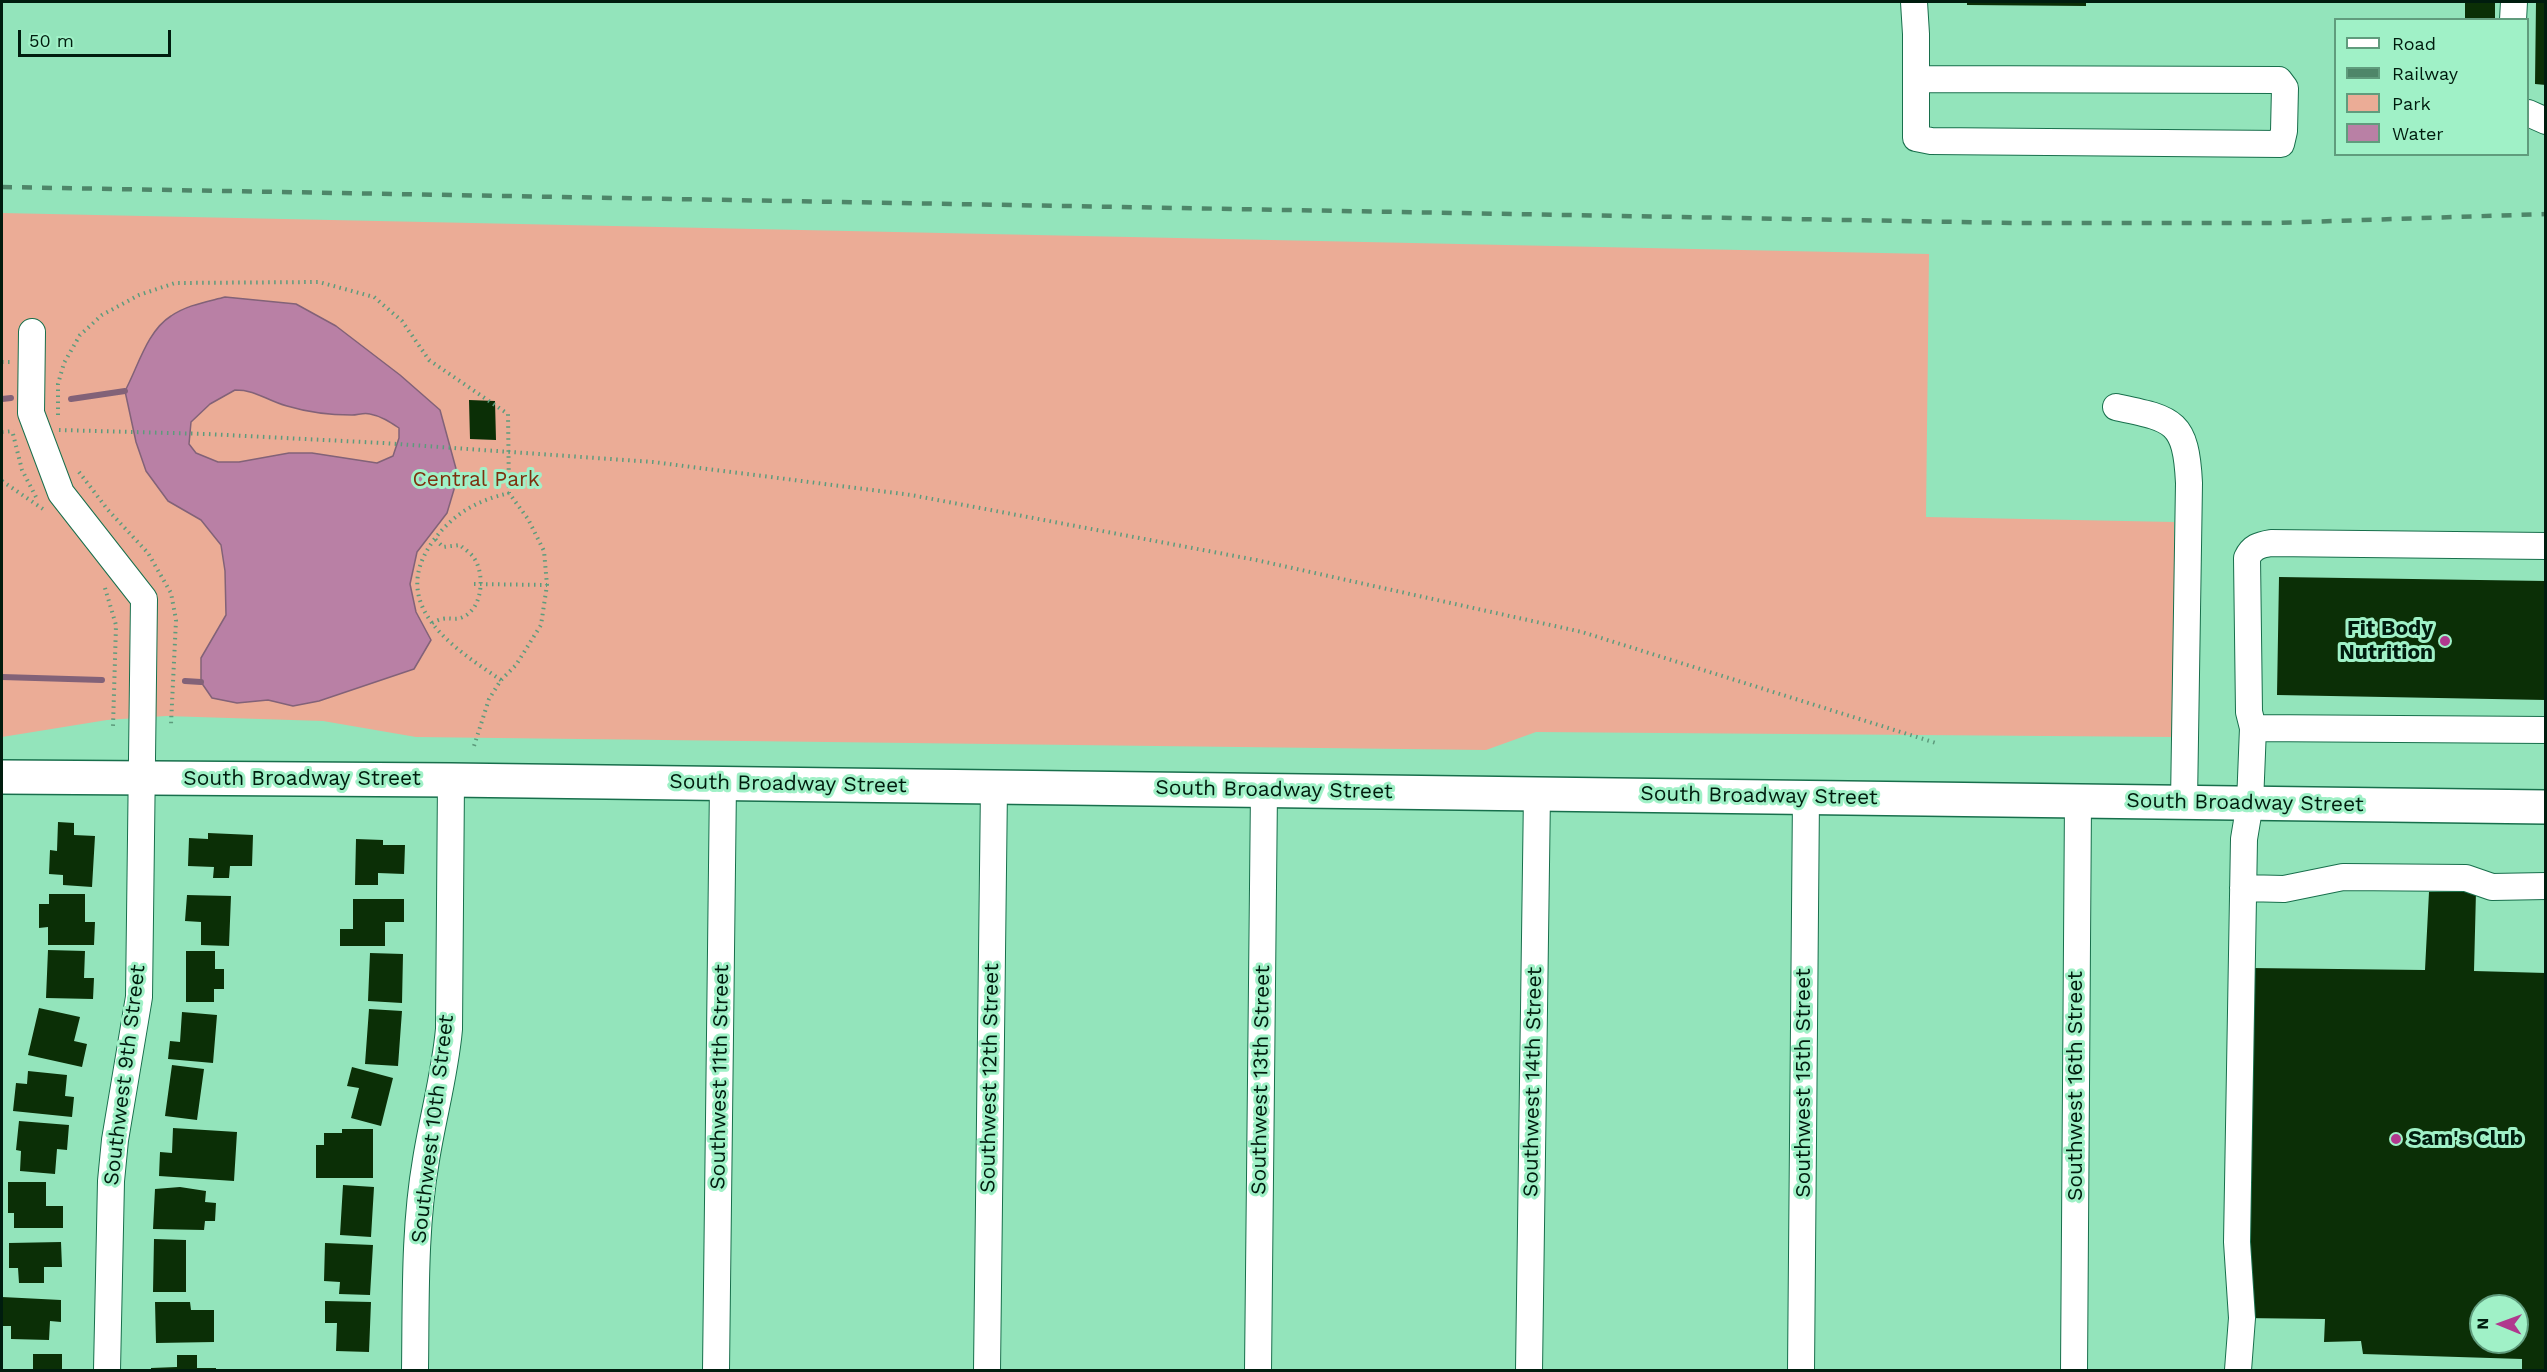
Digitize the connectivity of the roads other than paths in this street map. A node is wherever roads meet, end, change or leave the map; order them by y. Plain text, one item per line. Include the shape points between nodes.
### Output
1 (1914, 2) edge
2 (2514, 2) edge
3 (2514, 18) edge
4 (1916, 79) junction
5 (2529, 113) edge
6 (2546, 120) edge
7 (32, 332) dead end
8 (2116, 407) dead end
9 (2546, 546) edge
10 (2253, 728) junction
11 (2546, 730) edge
12 (2, 777) edge
13 (142, 779) junction
14 (451, 780) junction
15 (723, 783) junction
16 (994, 786) junction
17 (1264, 790) junction
18 (1536, 793) junction
19 (1806, 796) junction
20 (2078, 801) junction
21 (2184, 802) junction
22 (2250, 803) junction
23 (2546, 807) edge
24 (2546, 886) edge
25 (2243, 888) junction
26 (107, 1371) edge
27 (415, 1371) edge
28 (716, 1371) edge
29 (987, 1371) edge
30 (1258, 1371) edge
31 (1529, 1371) edge
32 (1801, 1371) edge
33 (2074, 1371) edge
34 (2238, 1371) edge

1 - 4 street
2 - 3 street
4 - 4 street via 1916,138 1931,141 2281,144 2284,131 2285,88 2279,80
5 - 6 street
7 - 13 street, Southwest 9th Street via 32,413 61,494 144,599
8 - 21 street via 2166,420 2181,436 2188,454
9 - 10 street via 2271,543 2250,550 2249,712
10 - 11 street
10 - 22 street
12 - 13 main road, South Broadway Street
13 - 14 main road, South Broadway Street
13 - 26 street, Southwest 9th Street via 138,997 111,1181
14 - 15 main road, South Broadway Street
14 - 27 street, Southwest 10th Street via 449,1029 419,1218
15 - 16 main road, South Broadway Street
15 - 28 street, Southwest 11th Street
16 - 17 main road, South Broadway Street
16 - 29 street, Southwest 12th Street
17 - 18 main road, South Broadway Street
17 - 30 street, Southwest 13th Street
18 - 19 main road, South Broadway Street
18 - 31 street, Southwest 14th Street
19 - 20 main road, South Broadway Street
19 - 32 street, Southwest 15th Street
20 - 21 main road, South Broadway Street
20 - 33 street, Southwest 16th Street
21 - 22 main road, South Broadway Street
22 - 23 main road, South Broadway Street
22 - 25 street via 2244,839
24 - 25 street via 2492,887 2466,878 2343,877 2284,889
25 - 34 street via 2237,1242 2242,1318

